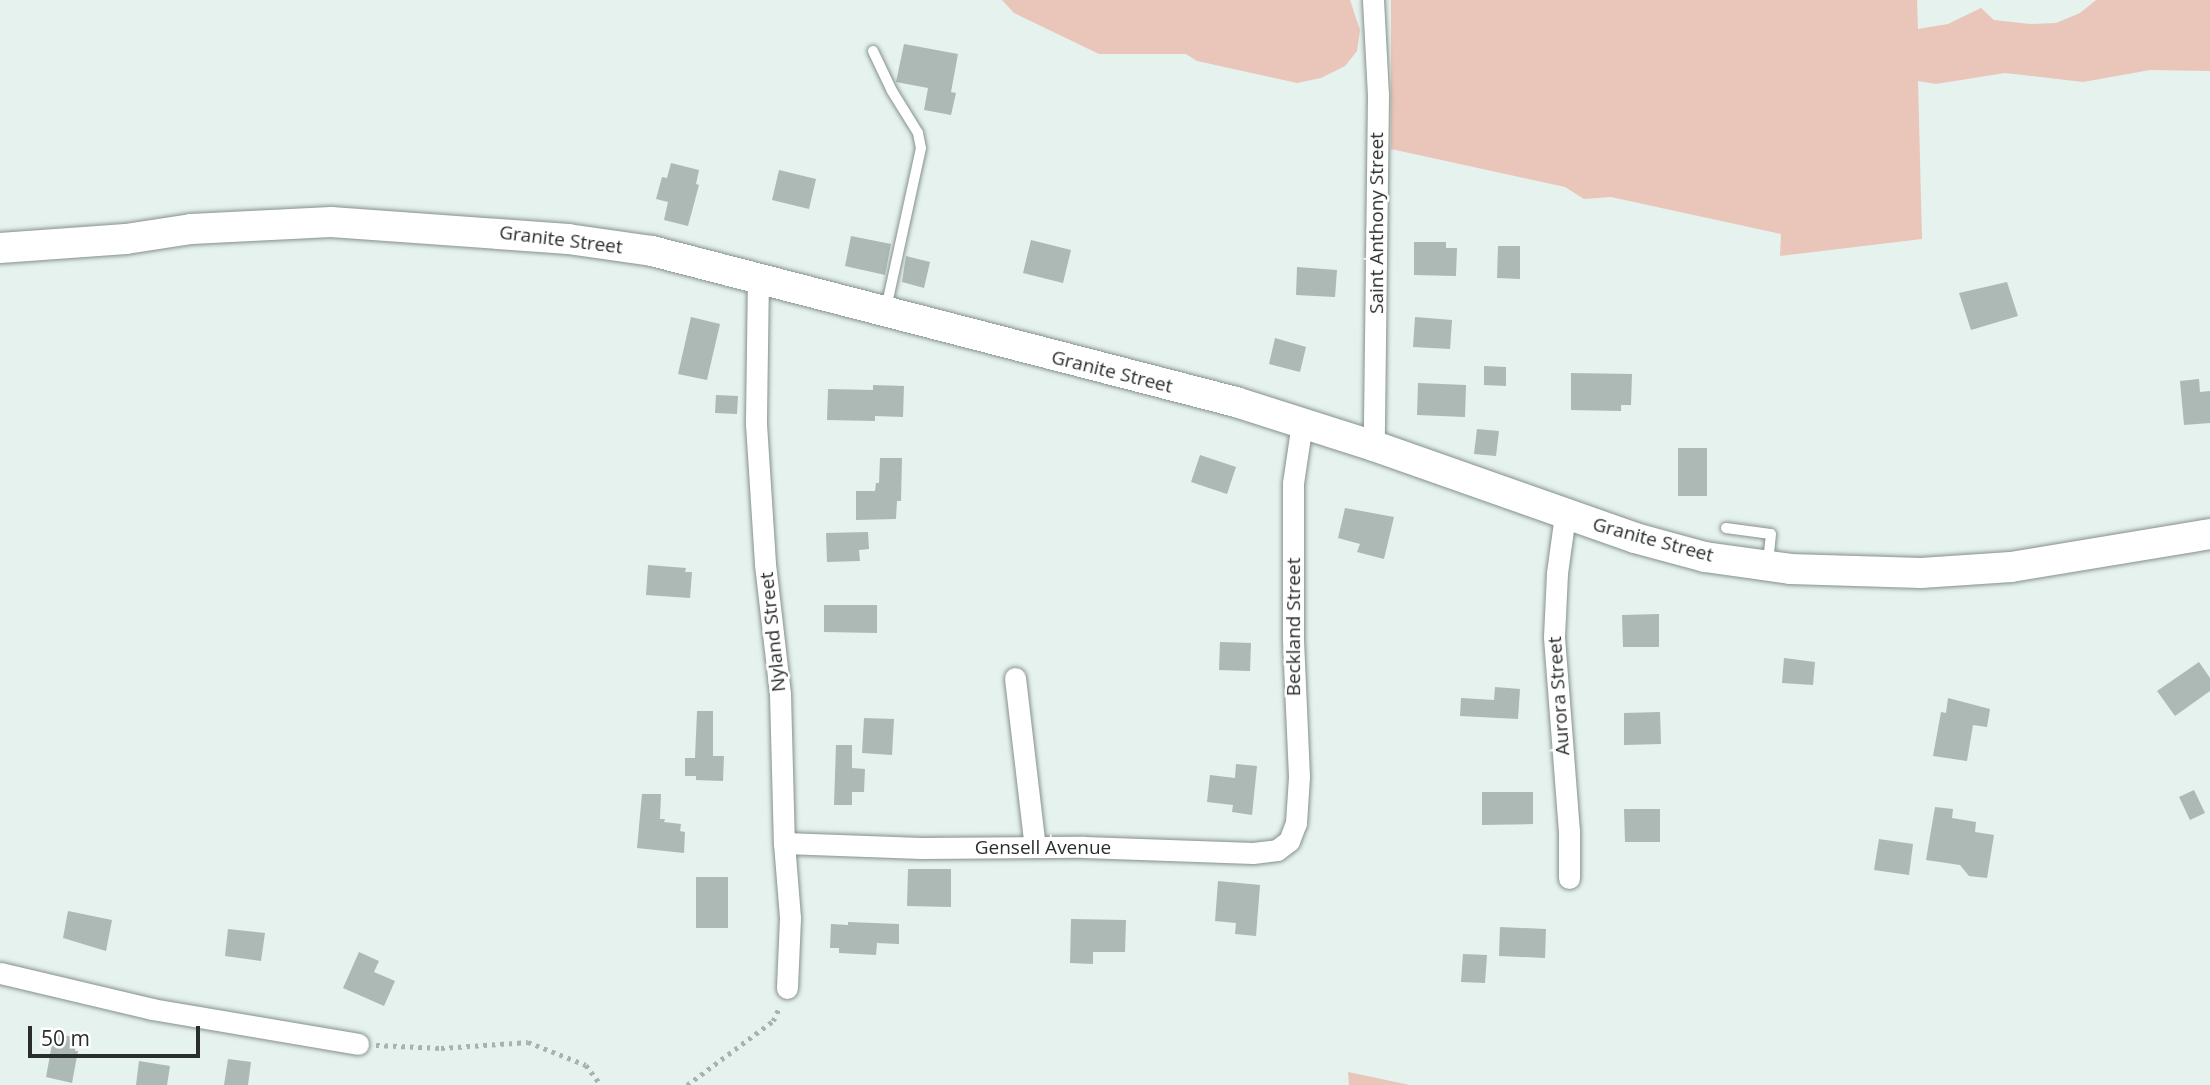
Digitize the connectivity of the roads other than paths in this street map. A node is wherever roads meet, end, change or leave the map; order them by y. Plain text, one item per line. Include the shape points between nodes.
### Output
1 (1373, 0) edge
2 (873, 51) dead end
3 (0, 248) edge
4 (758, 276) junction
5 (886, 312) junction
6 (1302, 423) junction
7 (1374, 446) junction
8 (1565, 515) junction
9 (1726, 527) dead end
10 (2210, 534) edge
11 (1767, 566) junction
12 (1014, 678) dead end
13 (1292, 831) joint
14 (784, 843) junction
15 (1035, 847) junction
16 (1569, 878) dead end
17 (0, 973) edge
18 (787, 988) road end
19 (358, 1044) road end

1 - 7 street, Saint Anthony Street via 1378,94
2 - 5 lane via 918,133 920,149
3 - 4 street, Granite Street via 191,229 331,222 568,239 652,251
4 - 5 street, Granite Street
4 - 14 street, Nyland Street via 756,424 780,694
5 - 6 street, Granite Street
6 - 7 street, Granite Street
6 - 13 street, Beckland Street via 1293,483 1299,777
7 - 8 street, Granite Street
8 - 11 street, Granite Street via 1706,557
8 - 16 street, Aurora Street via 1554,637
9 - 11 lane via 1771,534
10 - 11 street, Granite Street via 2011,567 1934,572
12 - 15 street
13 - 15 street, Gensell Avenue via 1289,841 1277,850 1253,853
14 - 15 street, Gensell Avenue
14 - 18 street, Nyland Street via 790,918
17 - 19 street via 152,1009

